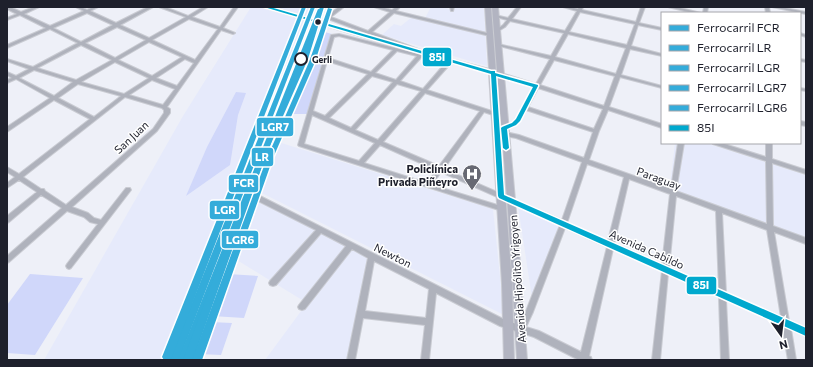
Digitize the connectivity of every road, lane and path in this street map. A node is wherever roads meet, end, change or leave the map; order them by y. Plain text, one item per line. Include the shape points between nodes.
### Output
1 (7, 7) edge
2 (37, 7) edge
3 (78, 7) edge
4 (96, 7) edge
5 (151, 7) edge
6 (161, 7) edge
7 (206, 7) edge
8 (236, 7) edge
9 (266, 7) edge
10 (342, 7) edge
11 (376, 7) edge
12 (398, 7) edge
13 (488, 7) edge
14 (495, 7) edge
15 (519, 7) edge
16 (565, 7) edge
17 (643, 7) edge
18 (670, 7) edge
19 (774, 7) edge
20 (580, 9) edge
21 (87, 11) junction
22 (393, 11) junction
23 (694, 12) edge
24 (801, 12) edge
25 (21, 14) junction
26 (495, 16) junction
27 (189, 17) junction
28 (510, 18) junction
29 (7, 19) edge
30 (637, 23) junction
31 (116, 25) junction
32 (50, 28) junction
33 (220, 29) junction
34 (661, 29) edge
35 (497, 31) junction
36 (567, 32) junction
37 (233, 33) dead end
38 (368, 33) junction
39 (490, 35) junction
40 (149, 40) junction
41 (82, 43) junction
42 (498, 45) junction
43 (7, 47) edge
44 (628, 47) junction
45 (396, 50) junction
46 (422, 55) junction
47 (661, 55) edge
48 (185, 57) junction
49 (552, 58) junction
50 (326, 59) junction
51 (7, 60) edge
52 (115, 60) junction
53 (450, 61) junction
54 (196, 62) junction
55 (34, 68) junction
56 (7, 73) edge
57 (371, 73) junction
58 (496, 73) junction
59 (618, 75) junction
60 (16, 77) junction
61 (152, 78) junction
62 (7, 82) edge
63 (77, 82) junction
64 (397, 82) junction
65 (536, 86) junction
66 (661, 87) edge
67 (177, 88) junction
68 (423, 90) junction
69 (124, 96) junction
70 (54, 98) junction
71 (164, 108) junction
72 (525, 108) junction
73 (606, 108) junction
74 (483, 110) junction
75 (311, 112) junction
76 (496, 114) junction
77 (326, 118) junction
78 (94, 119) junction
79 (661, 126) edge
80 (7, 130) edge
81 (352, 130) junction
82 (505, 131) junction
83 (596, 132) junction
84 (379, 142) junction
85 (681, 144) edge
86 (718, 144) edge
87 (769, 144) edge
88 (586, 161) junction
89 (769, 161) junction
90 (360, 164) junction
91 (7, 169) edge
92 (439, 169) junction
93 (806, 172) edge
94 (20, 176) junction
95 (628, 177) junction
96 (7, 186) edge
97 (428, 186) junction
98 (128, 190) dead end
99 (42, 191) junction
100 (672, 193) junction
101 (501, 196) junction
102 (256, 197) dead end
103 (511, 200) junction
104 (67, 208) junction
105 (502, 209) junction
106 (719, 210) junction
107 (7, 220) edge
108 (102, 223) junction
109 (564, 223) junction
110 (770, 228) junction
111 (320, 230) junction
112 (806, 241) edge
113 (611, 244) junction
114 (350, 246) junction
115 (372, 256) junction
116 (7, 260) edge
117 (70, 266) dead end
118 (666, 269) junction
119 (273, 283) dead end
120 (433, 288) junction
121 (722, 294) junction
122 (302, 306) dead end
123 (360, 314) junction
124 (429, 322) junction
125 (787, 323) junction
126 (508, 324) junction
127 (521, 328) junction
128 (806, 332) edge
129 (586, 359) edge
130 (351, 360) edge
131 (425, 360) edge
132 (509, 360) edge
133 (522, 360) edge
134 (656, 360) edge
135 (725, 360) edge
136 (792, 360) edge

1 - 25 street
2 - 25 street
3 - 21 street
4 - 21 street
5 - 31 street
6 - 27 street
7 - 27 street
8 - 33 street, San Juan
9 - 46 main road
10 - 38 street via 329,18
11 - 22 street
12 - 22 street
13 - 39 main road, Avenida Hipólito Yrigoyen
14 - 26 main road, Avenida Hipólito Yrigoyen
15 - 28 street
16 - 20 street
17 - 30 street
18 - 23 street
19 - 24 street
20 - 30 street
20 - 36 street
21 - 31 street
21 - 32 street
22 - 38 street
22 - 39 street
25 - 29 street
25 - 32 street
26 - 28 street
26 - 35 main road, Avenida Hipólito Yrigoyen
27 - 33 street
27 - 40 street
28 - 35 street
28 - 36 street
30 - 34 street
30 - 44 street
31 - 40 street
31 - 41 street
32 - 41 street
32 - 43 street
33 - 37 street
33 - 54 street, San Juan
35 - 42 main road, Avenida Hipólito Yrigoyen
36 - 44 street
36 - 49 street
38 - 46 street via 423,51
39 - 58 main road, Avenida Hipólito Yrigoyen
40 - 48 street
40 - 52 street
41 - 52 street
41 - 55 street
42 - 49 street
42 - 58 main road, Avenida Hipólito Yrigoyen
44 - 47 street
44 - 59 street
45 - 46 street
45 - 50 street via 339,35 331,37
45 - 57 street
46 - 53 main road
46 - 64 street
48 - 54 street
48 - 61 street
49 - 59 street
49 - 65 street
50 - 57 street
50 - 75 street
51 - 55 street
52 - 61 street
52 - 63 street
53 - 58 main road
53 - 68 street
54 - 67 street, San Juan
55 - 60 street
55 - 63 street
56 - 60 street
57 - 64 street
57 - 77 street
58 - 65 street
58 - 76 main road, Avenida Hipólito Yrigoyen
58 - 82 main road, Avenida Hipólito Yrigoyen
59 - 66 street
59 - 73 street
60 - 62 street
60 - 70 street
61 - 67 street
61 - 69 street
63 - 69 street
63 - 70 street
64 - 68 street
64 - 81 street
65 - 72 street
65 - 73 street
67 - 71 street, San Juan
68 - 74 street
68 - 84 street
69 - 71 street
69 - 78 street
70 - 78 street
70 - 80 street
71 - 104 street, San Juan via 167,109 167,113 152,133
72 - 82 street via 518,120
72 - 83 street
73 - 79 street
73 - 83 street
74 - 76 street
74 - 92 street
75 - 77 street, Avenida Cabildo
75 - 90 street via 301,145
76 - 101 main road, Avenida Hipólito Yrigoyen
77 - 81 street, Avenida Cabildo
78 - 94 street
81 - 84 street, Avenida Cabildo
82 - 88 street, Paraguay
82 - 103 main road, Avenida Hipólito Yrigoyen
83 - 88 street
84 - 90 street
84 - 92 street, Avenida Cabildo
85 - 100 street
86 - 89 street
87 - 89 street
88 - 95 street, Paraguay
88 - 109 street
89 - 93 street
89 - 110 street
90 - 97 street
91 - 94 street
92 - 97 street
92 - 101 street, Avenida Cabildo
94 - 96 street
94 - 99 street
95 - 100 street, Paraguay
95 - 113 street
97 - 105 street
98 - 108 street
99 - 104 street
99 - 107 street
100 - 106 street, Paraguay
100 - 118 street
101 - 103 street, Avenida Cabildo
101 - 105 main road, Avenida Hipólito Yrigoyen
102 - 111 street, Newton
103 - 109 street, Avenida Cabildo
103 - 127 main road, Avenida Hipólito Yrigoyen
104 - 108 street
104 - 116 street, San Juan
105 - 126 main road, Avenida Hipólito Yrigoyen
106 - 110 street, Paraguay
106 - 121 street
108 - 117 street
109 - 113 street, Avenida Cabildo
109 - 127 street
110 - 112 street, Paraguay
110 - 125 street
111 - 114 street, Newton
111 - 119 street
113 - 118 street, Avenida Cabildo
113 - 129 street
114 - 115 street, Newton
114 - 122 street
115 - 120 street, Newton
115 - 123 street
118 - 121 street, Avenida Cabildo
118 - 134 street
120 - 124 street
120 - 126 street, Newton
121 - 125 street, Avenida Cabildo
121 - 135 street
123 - 124 street
123 - 130 street
124 - 131 street
125 - 128 street, Avenida Cabildo
125 - 136 street
126 - 127 street, Newton
126 - 132 main road, Avenida Hipólito Yrigoyen
127 - 129 street, Newton
127 - 133 main road, Avenida Hipólito Yrigoyen

